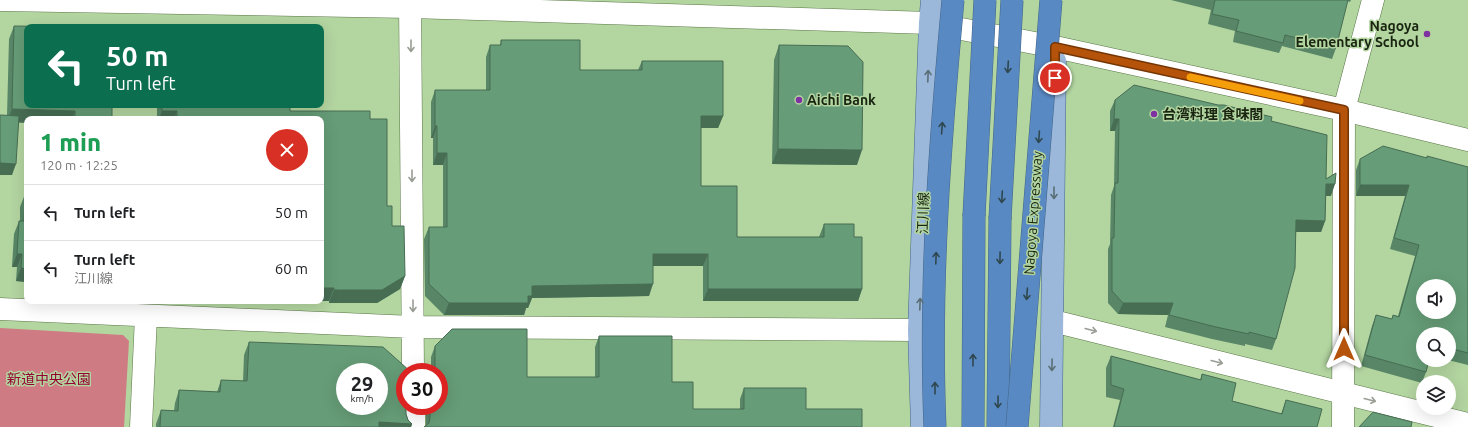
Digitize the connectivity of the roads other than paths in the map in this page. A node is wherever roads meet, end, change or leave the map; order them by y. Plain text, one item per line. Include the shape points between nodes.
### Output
1 (0, 0) edge
2 (932, 0) edge
3 (953, 0) edge
4 (985, 0) edge
5 (1012, 0) edge
6 (1051, 0) edge
7 (1060, 0) edge
8 (1373, 0) edge
9 (410, 3) edge
10 (930, 23) junction
11 (1055, 47) junction
12 (1344, 110) junction
13 (1468, 140) edge
14 (0, 309) edge
15 (146, 316) junction
16 (1053, 321) junction
17 (413, 327) junction
18 (919, 330) junction
19 (413, 363) edge
20 (1344, 393) junction
21 (414, 415) edge
22 (1468, 424) edge
23 (141, 427) edge
24 (414, 427) edge
25 (922, 427) edge
26 (935, 427) edge
27 (973, 427) edge
28 (998, 427) edge
29 (1017, 427) edge
30 (1051, 427) edge
31 (1343, 427) edge

1 - 9 street
2 - 10 main road, 江川線
26 -> 3 highway, bridge via 934,312 938,190
27 -> 4 highway, bridge via 974,216
5 -> 28 highway, bridge via 1000,219
6 -> 29 highway, Nagoya Expressway, bridge
7 - 11 main road
8 - 12 street
9 - 10 street
9 -> 17 street
10 - 11 street
18 -> 10 main road, 江川線
11 - 12 street
11 -> 16 main road
12 - 13 street
12 - 20 street
14 - 15 street
15 - 17 street
15 - 23 street
16 -> 20 street
16 -> 30 main road
17 - 18 street
17 - 19 street
18 - 25 main road, 江川線
20 -> 22 street
20 - 31 street
21 - 24 street

